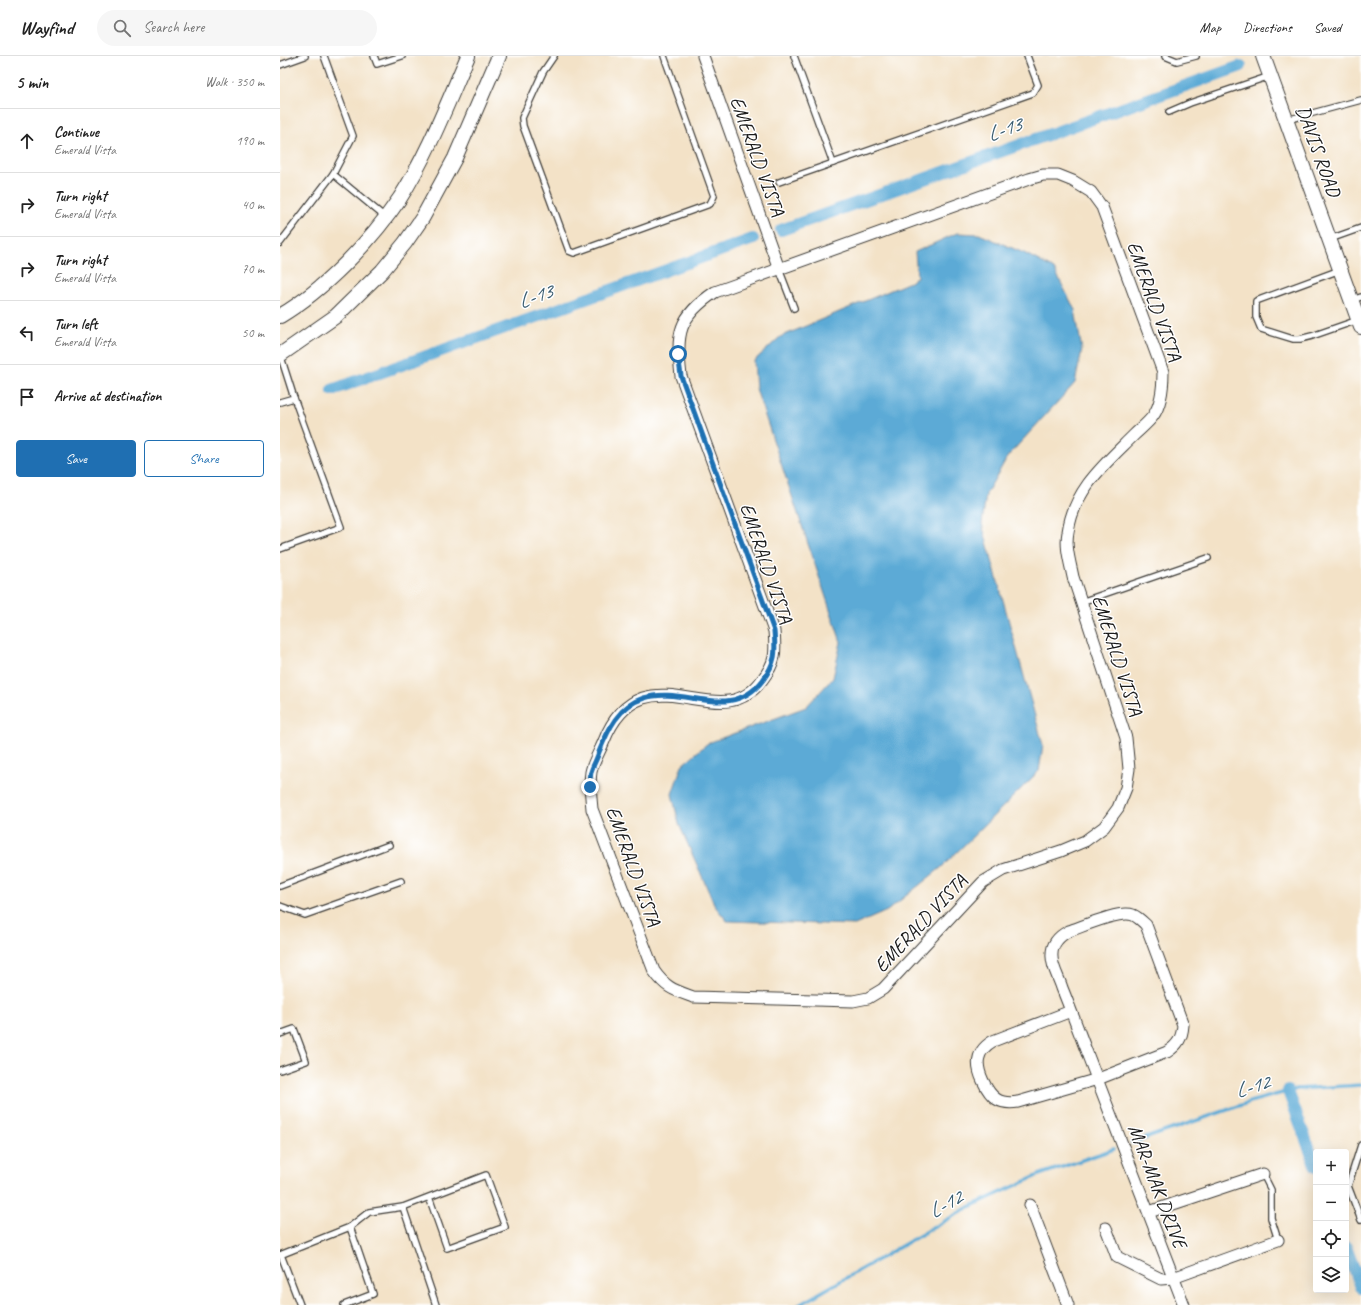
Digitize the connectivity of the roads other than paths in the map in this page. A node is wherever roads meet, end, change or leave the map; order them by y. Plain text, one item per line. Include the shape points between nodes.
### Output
1 (305, 56) edge
2 (324, 56) edge
3 (374, 56) edge
4 (402, 56) edge
5 (468, 56) edge
6 (499, 56) edge
7 (554, 56) edge
8 (664, 56) edge
9 (703, 56) edge
10 (794, 56) edge
11 (1027, 56) edge
12 (1164, 56) edge
13 (1196, 56) edge
14 (1263, 56) edge
15 (280, 65) edge
16 (1270, 76) junction
17 (1361, 100) edge
18 (1169, 112) dead end
19 (1286, 120) junction
20 (833, 163) junction
21 (333, 174) junction
22 (780, 182) dead end
23 (385, 217) junction
24 (1361, 228) edge
25 (1329, 239) junction
26 (280, 243) edge
27 (779, 269) junction
28 (1340, 270) junction
29 (1356, 299) edge
30 (794, 308) dead end
31 (280, 316) edge
32 (1360, 324) edge
33 (280, 352) edge
34 (280, 355) edge
35 (294, 398) junction
36 (280, 402) edge
37 (280, 549) edge
38 (1208, 558) dead end
39 (1082, 602) junction
40 (389, 845) dead end
41 (401, 880) dead end
42 (280, 886) edge
43 (280, 906) edge
44 (1071, 1010) junction
45 (280, 1034) edge
46 (280, 1070) edge
47 (1098, 1079) junction
48 (1361, 1145) edge
49 (1263, 1174) joint
50 (429, 1197) junction
51 (1030, 1205) dead end
52 (403, 1207) junction
53 (1149, 1212) junction
54 (1361, 1220) edge
55 (350, 1227) junction
56 (1106, 1228) dead end
57 (1278, 1240) joint
58 (281, 1255) edge
59 (1173, 1278) junction
60 (300, 1305) edge
61 (344, 1305) edge
62 (436, 1305) edge
63 (1068, 1305) edge
64 (1184, 1305) edge

1 - 15 lane
2 - 21 lane via 352,136
3 - 4 lane via 377,64
5 - 23 street via 430,142 400,198
6 - 34 street via 455,158 423,218 382,271 336,316
7 - 8 lane via 542,72 522,118 569,251 574,253 710,204 714,196
9 - 27 street, EMERALD VISTA
10 - 20 lane
11 - 20 lane via 1038,85 1033,92
12 - 13 lane via 1177,61
14 - 16 street, DAVIS ROAD
16 - 18 lane
16 - 19 street, DAVIS ROAD
17 - 19 lane
19 - 25 street, DAVIS ROAD
20 - 22 lane
21 - 23 lane
21 - 26 lane
23 - 31 street via 334,274
24 - 25 lane
25 - 28 street, DAVIS ROAD
27 - 30 lane
27 - 39 street, EMERALD VISTA via 1036,177 1058,175 1091,192 1102,208 1163,372 1163,381 1154,416 1093,476 1073,511 1067,532 1067,552
27 - 39 street, EMERALD VISTA via 715,292 699,303 689,314 680,331 678,354 681,376 774,631 776,651 770,669 757,688 740,698 723,702 661,695 643,698 628,706 608,731 591,772 592,809 654,971 662,983 693,997 853,1000 868,998 883,989 983,882 1004,870 1085,841 1104,827 1118,808 1126,788 1128,751
28 - 29 street, DAVIS ROAD
28 - 32 lane via 1256,301 1256,317 1261,329 1293,339
29 - 32 street, DAVIS ROAD
33 - 34 lane
34 - 35 lane
35 - 36 lane
35 - 37 lane via 341,527
38 - 39 lane
40 - 42 lane
41 - 43 lane via 305,916
44 - 47 street, MAR-MAK DRIVE
44 - 47 street via 986,1045 978,1059 980,1075 995,1098 1010,1103
44 - 47 street, MAR-MAK DRIVE via 1053,965 1052,956 1056,941 1069,931 1116,915 1129,914 1140,919 1146,925 1165,974 1183,1026 1182,1034 1179,1041 1167,1052
45 - 46 lane via 294,1029 306,1061
47 - 53 street, MAR-MAK DRIVE
48 - 54 lane via 1348,1186
49 - 53 street
49 - 57 lane via 1271,1190 1271,1218
50 - 50 lane via 486,1175 505,1226 447,1248
50 - 52 lane
51 - 63 street
52 - 55 lane via 369,1212
52 - 62 lane
53 - 59 street, MAR-MAK DRIVE
55 - 58 lane
55 - 61 lane via 373,1294
56 - 59 street via 1117,1257 1161,1279
57 - 59 street
58 - 60 lane
59 - 64 street, MAR-MAK DRIVE

